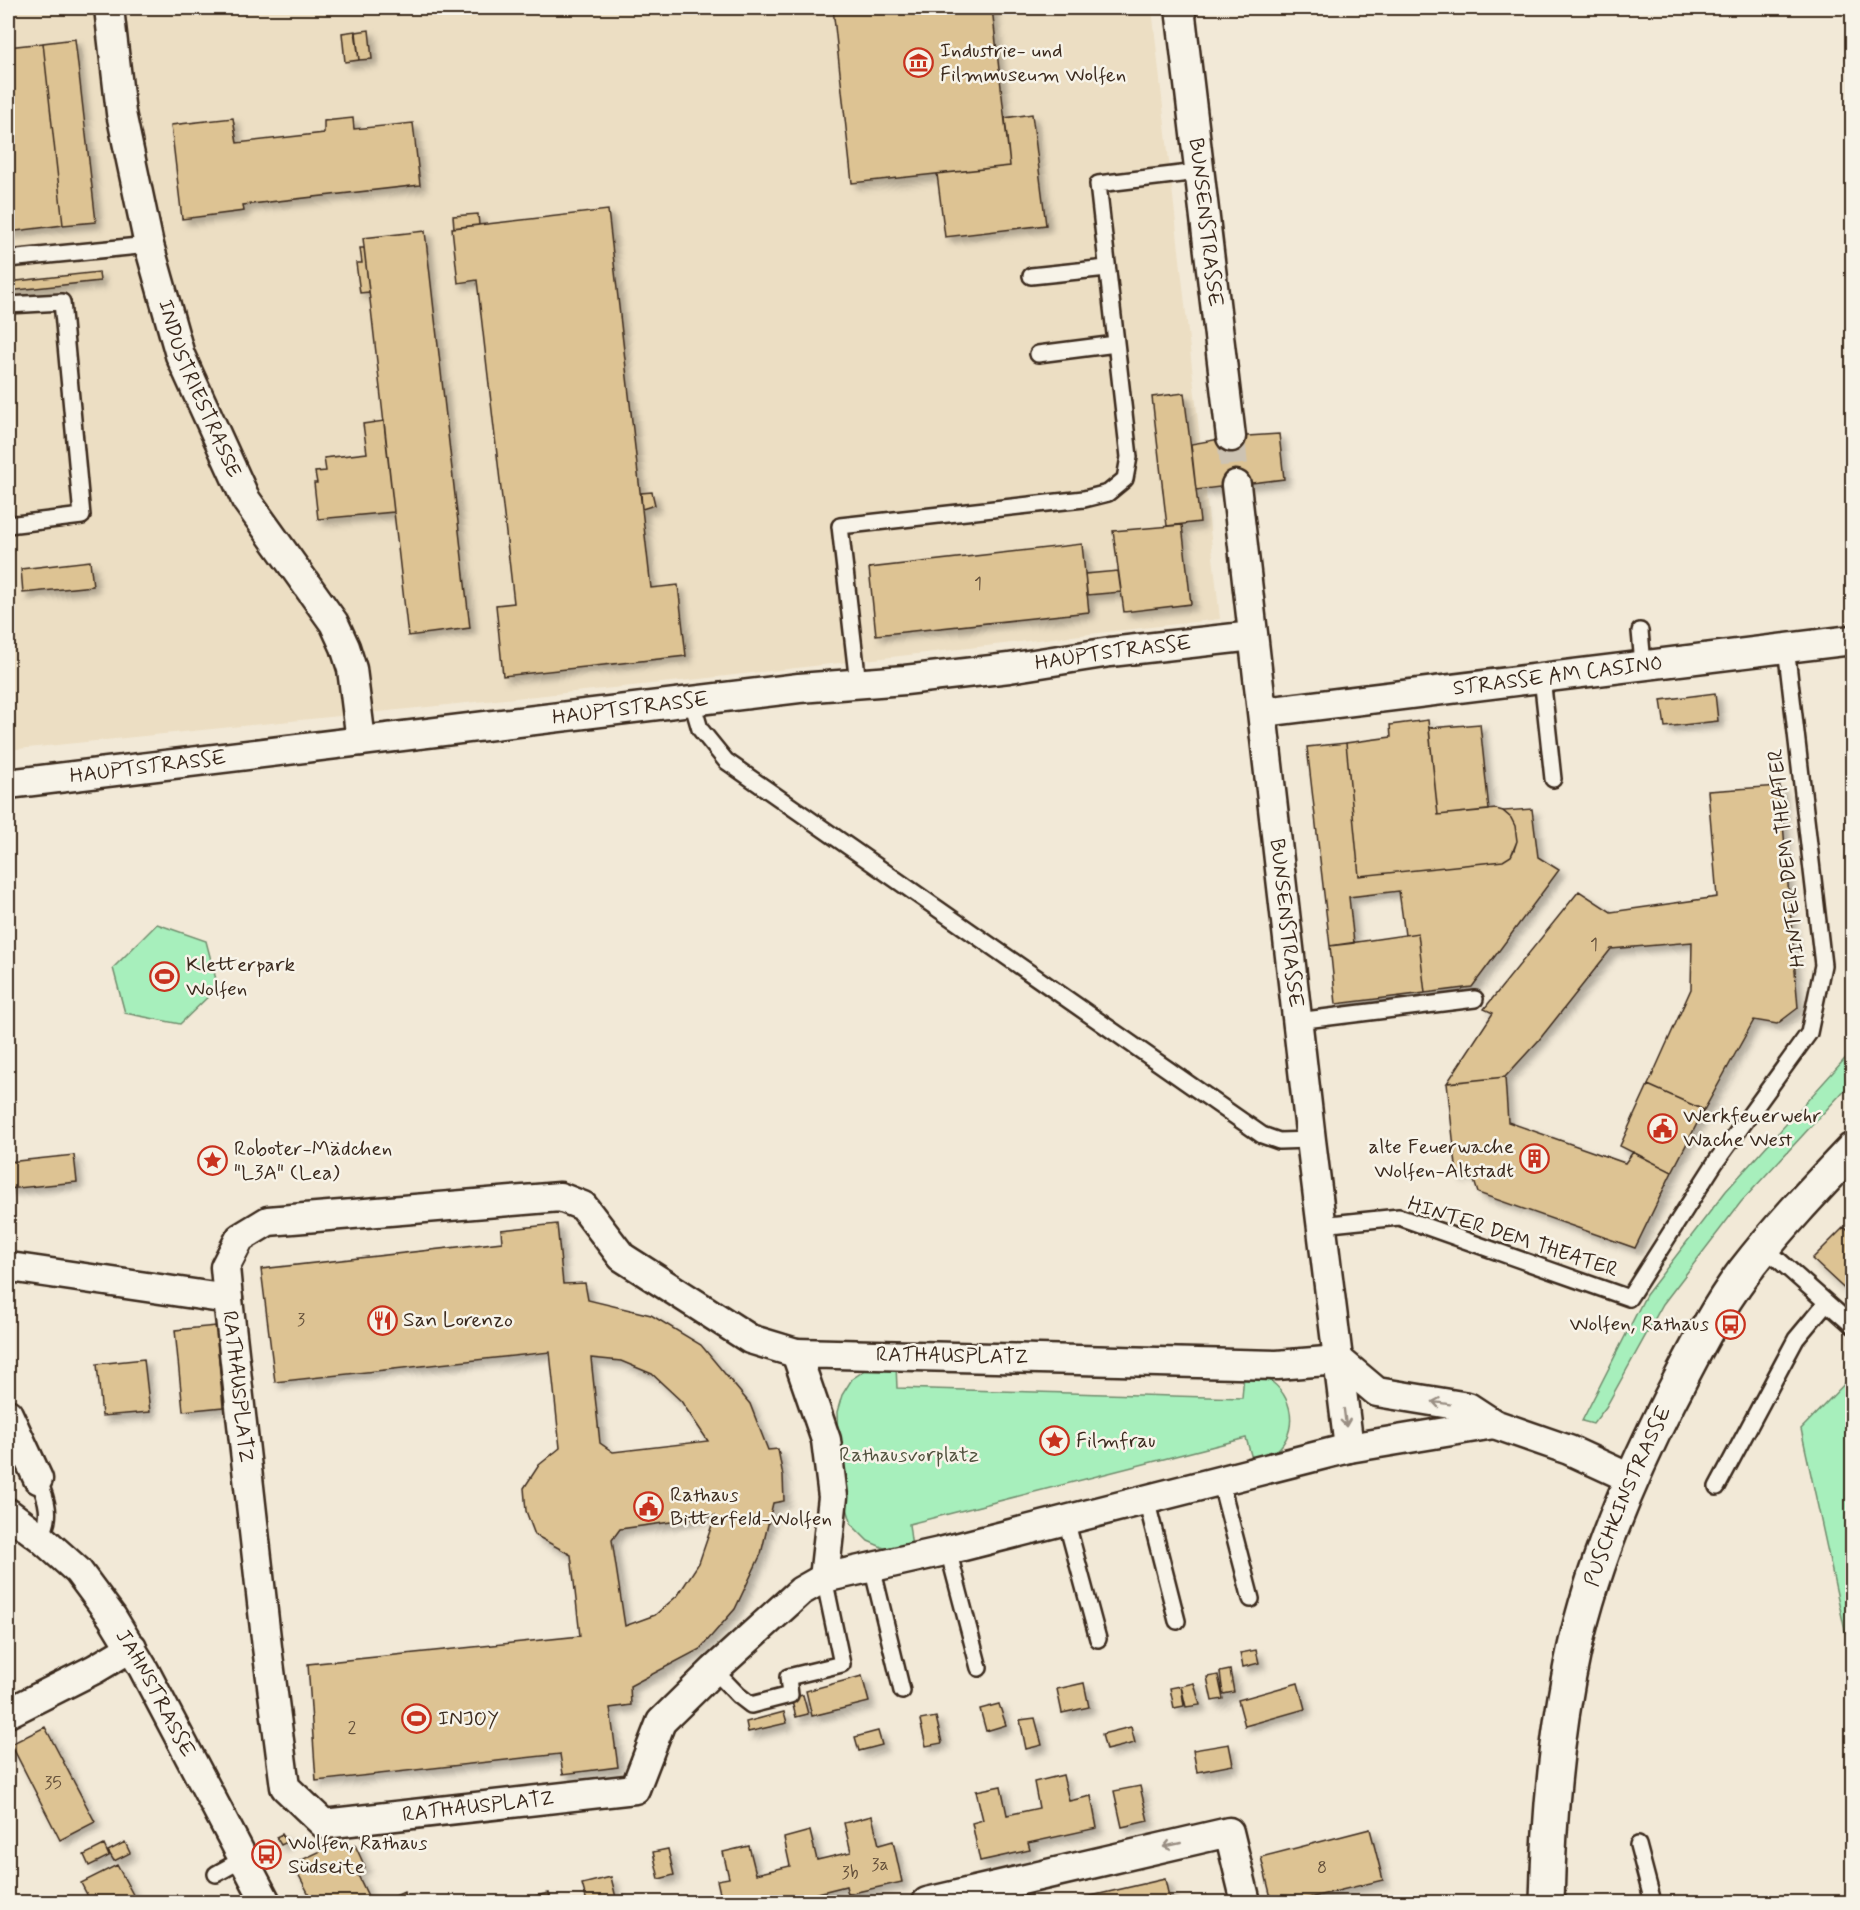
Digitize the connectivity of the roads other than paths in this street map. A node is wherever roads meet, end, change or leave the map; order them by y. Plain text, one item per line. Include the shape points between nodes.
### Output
1 (109, 8) edge
2 (1180, 8) edge
3 (1198, 172) junction
4 (149, 244) junction
5 (8, 259) edge
6 (1107, 268) junction
7 (1031, 276) dead end
8 (8, 305) edge
9 (1116, 344) junction
10 (1038, 354) dead end
11 (1231, 437) tunnel mouth
12 (1236, 485) tunnel mouth
13 (8, 525) edge
14 (1640, 631) dead end
15 (1253, 636) junction
16 (1852, 640) edge
17 (1786, 647) junction
18 (1643, 664) junction
19 (1542, 677) junction
20 (858, 684) junction
21 (692, 702) junction
22 (1263, 712) junction
23 (362, 741) junction
24 (1553, 779) dead end
25 (8, 784) edge
26 (1475, 999) dead end
27 (1297, 1021) junction
28 (1311, 1140) junction
29 (1852, 1150) edge
30 (1322, 1225) junction
31 (1764, 1247) junction
32 (8, 1270) edge
33 (228, 1299) junction
34 (1826, 1303) junction
35 (1852, 1325) edge
36 (796, 1353) junction
37 (1339, 1359) junction
38 (8, 1414) edge
39 (1494, 1424) junction
40 (1349, 1448) junction
41 (38, 1479) joint
42 (1632, 1479) junction
43 (1220, 1480) junction
44 (1717, 1487) dead end
45 (1146, 1499) junction
46 (8, 1513) edge
47 (1066, 1520) junction
48 (40, 1537) junction
49 (948, 1550) junction
50 (872, 1567) junction
51 (824, 1578) junction
52 (1251, 1599) dead end
53 (1177, 1621) dead end
54 (1098, 1639) dead end
55 (132, 1647) junction
56 (979, 1668) dead end
57 (714, 1670) junction
58 (902, 1691) dead end
59 (8, 1713) edge
60 (1638, 1845) dead end
61 (243, 1859) junction
62 (216, 1874) dead end
63 (266, 1902) edge
64 (927, 1902) edge
65 (1246, 1902) edge
66 (1547, 1902) edge
67 (1653, 1902) edge

1 - 4 street, INDUSTRIESTRASSE via 121,113
2 - 3 street, BUNSENSTRASSE
3 - 6 lane via 1098,184
3 - 11 street, BUNSENSTRASSE
4 - 5 lane
4 - 23 street, INDUSTRIESTRASSE via 180,355 246,500 334,624 345,647
6 - 7 lane
6 - 9 lane
8 - 13 lane via 62,302 82,516
9 - 10 lane
9 - 20 lane via 1129,457 1125,479 1108,493 1084,499 840,526
12 - 15 street, BUNSENSTRASSE
14 - 18 lane
15 - 20 street, HAUPTSTRASSE
15 - 22 street, BUNSENSTRASSE
16 - 17 street, STRASSE AM CASINO
17 - 18 street, STRASSE AM CASINO
17 - 30 lane, HINTER DEM THEATER via 1823,965 1809,1033 1714,1163 1629,1298 1399,1217
18 - 19 street, STRASSE AM CASINO
19 - 22 street, STRASSE AM CASINO
19 - 24 lane
20 - 21 street, HAUPTSTRASSE
21 - 23 street, HAUPTSTRASSE
21 - 28 lane via 700,729 726,761 1262,1135 1279,1141
22 - 27 street, BUNSENSTRASSE
23 - 25 street, HAUPTSTRASSE
26 - 27 lane
27 - 28 street, BUNSENSTRASSE
28 - 30 street, BUNSENSTRASSE
29 - 31 street, PUSCHKINSTRASSE
30 - 37 street, BUNSENSTRASSE
31 - 34 lane
31 - 42 street, PUSCHKINSTRASSE via 1703,1335
32 - 33 street via 10,1267
33 - 36 street, RATHAUSPLATZ via 225,1267 240,1238 268,1221 560,1197 583,1206 622,1257 750,1338
33 - 57 street, RATHAUSPLATZ via 285,1787 324,1824 635,1789 661,1722
34 - 35 lane
34 - 44 lane via 1796,1339
36 - 37 street, RATHAUSPLATZ via 1277,1365
36 - 51 street via 826,1440 832,1497
39 -> 37 street via 1468,1407 1377,1392
37 -> 40 street, BUNSENSTRASSE
38 - 41 street
39 - 40 street
39 - 42 street via 1569,1450
40 - 43 street, RATHAUSPLATZ
41 - 48 lane via 47,1498 48,1514
42 - 66 street, PUSCHKINSTRASSE via 1606,1544 1574,1650 1556,1765
43 - 45 street, RATHAUSPLATZ
43 - 52 lane
45 - 47 street, RATHAUSPLATZ
45 - 53 lane
46 - 48 street, JAHNSTRASSE
47 - 49 street, RATHAUSPLATZ
47 - 54 lane
48 - 55 street, JAHNSTRASSE via 78,1570
49 - 50 street, RATHAUSPLATZ
49 - 56 lane
50 - 51 street, RATHAUSPLATZ
50 - 58 lane
51 - 57 street, RATHAUSPLATZ via 801,1591
51 - 57 lane via 842,1664 788,1677 790,1695 751,1704
55 - 59 street
55 - 61 street, JAHNSTRASSE
60 - 67 lane
61 - 62 lane
61 - 63 street, JAHNSTRASSE
65 -> 64 street via 1229,1832

